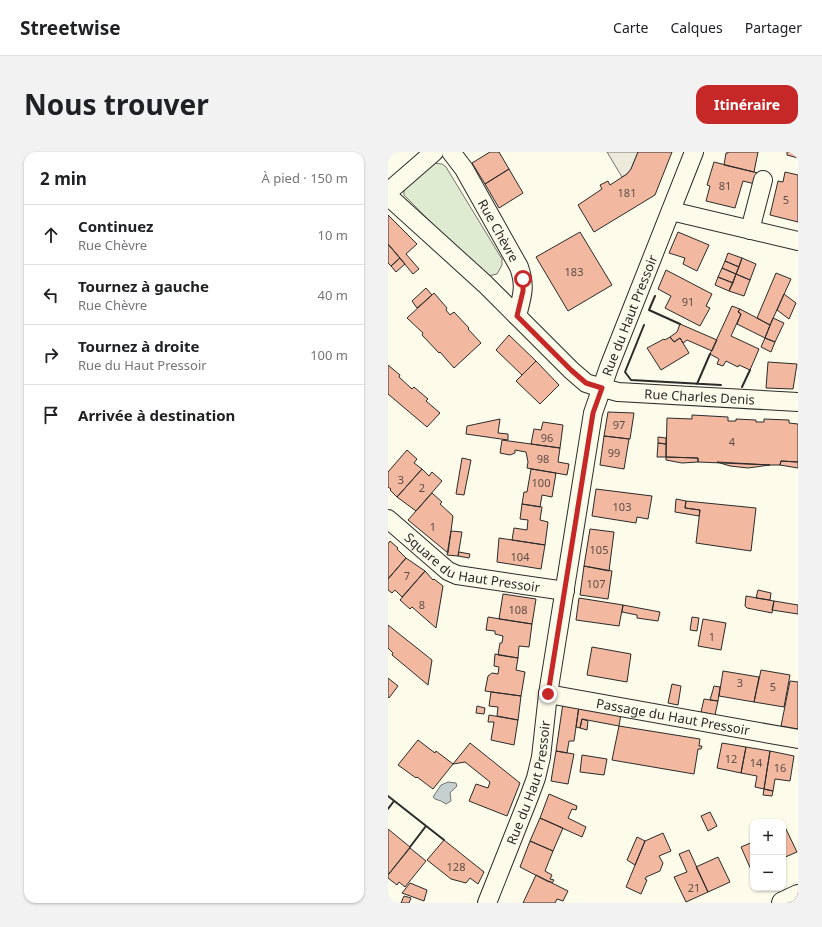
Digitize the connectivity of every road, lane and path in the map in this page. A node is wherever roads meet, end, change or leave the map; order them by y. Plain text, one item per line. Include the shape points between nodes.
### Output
1 (434, 152) edge
2 (451, 152) edge
3 (694, 152) edge
4 (763, 180) dead end
5 (388, 192) edge
6 (388, 196) edge
7 (671, 211) junction
8 (750, 230) junction
9 (798, 241) edge
10 (517, 316) junction
11 (602, 388) junction
12 (798, 402) edge
13 (388, 519) edge
14 (565, 592) junction
15 (548, 694) junction
16 (798, 739) edge
17 (798, 896) edge
18 (487, 903) edge
19 (783, 903) edge

1 - 5 street
2 - 10 street, Rue Chèvre via 464,169 519,267 523,291
3 - 7 street, Rue du Haut Pressoir
4 - 8 street
6 - 10 street
7 - 8 street
7 - 11 street, Rue du Haut Pressoir
8 - 9 street
10 - 11 street via 586,383
11 - 12 street, Rue Charles Denis via 618,392
11 - 14 street, Rue du Haut Pressoir via 593,413
13 - 14 street, Square du Haut Pressoir via 452,573
14 - 15 street, Rue du Haut Pressoir
15 - 16 street, Passage du Haut Pressoir
15 - 18 street, Rue du Haut Pressoir via 536,778
17 - 19 main road

